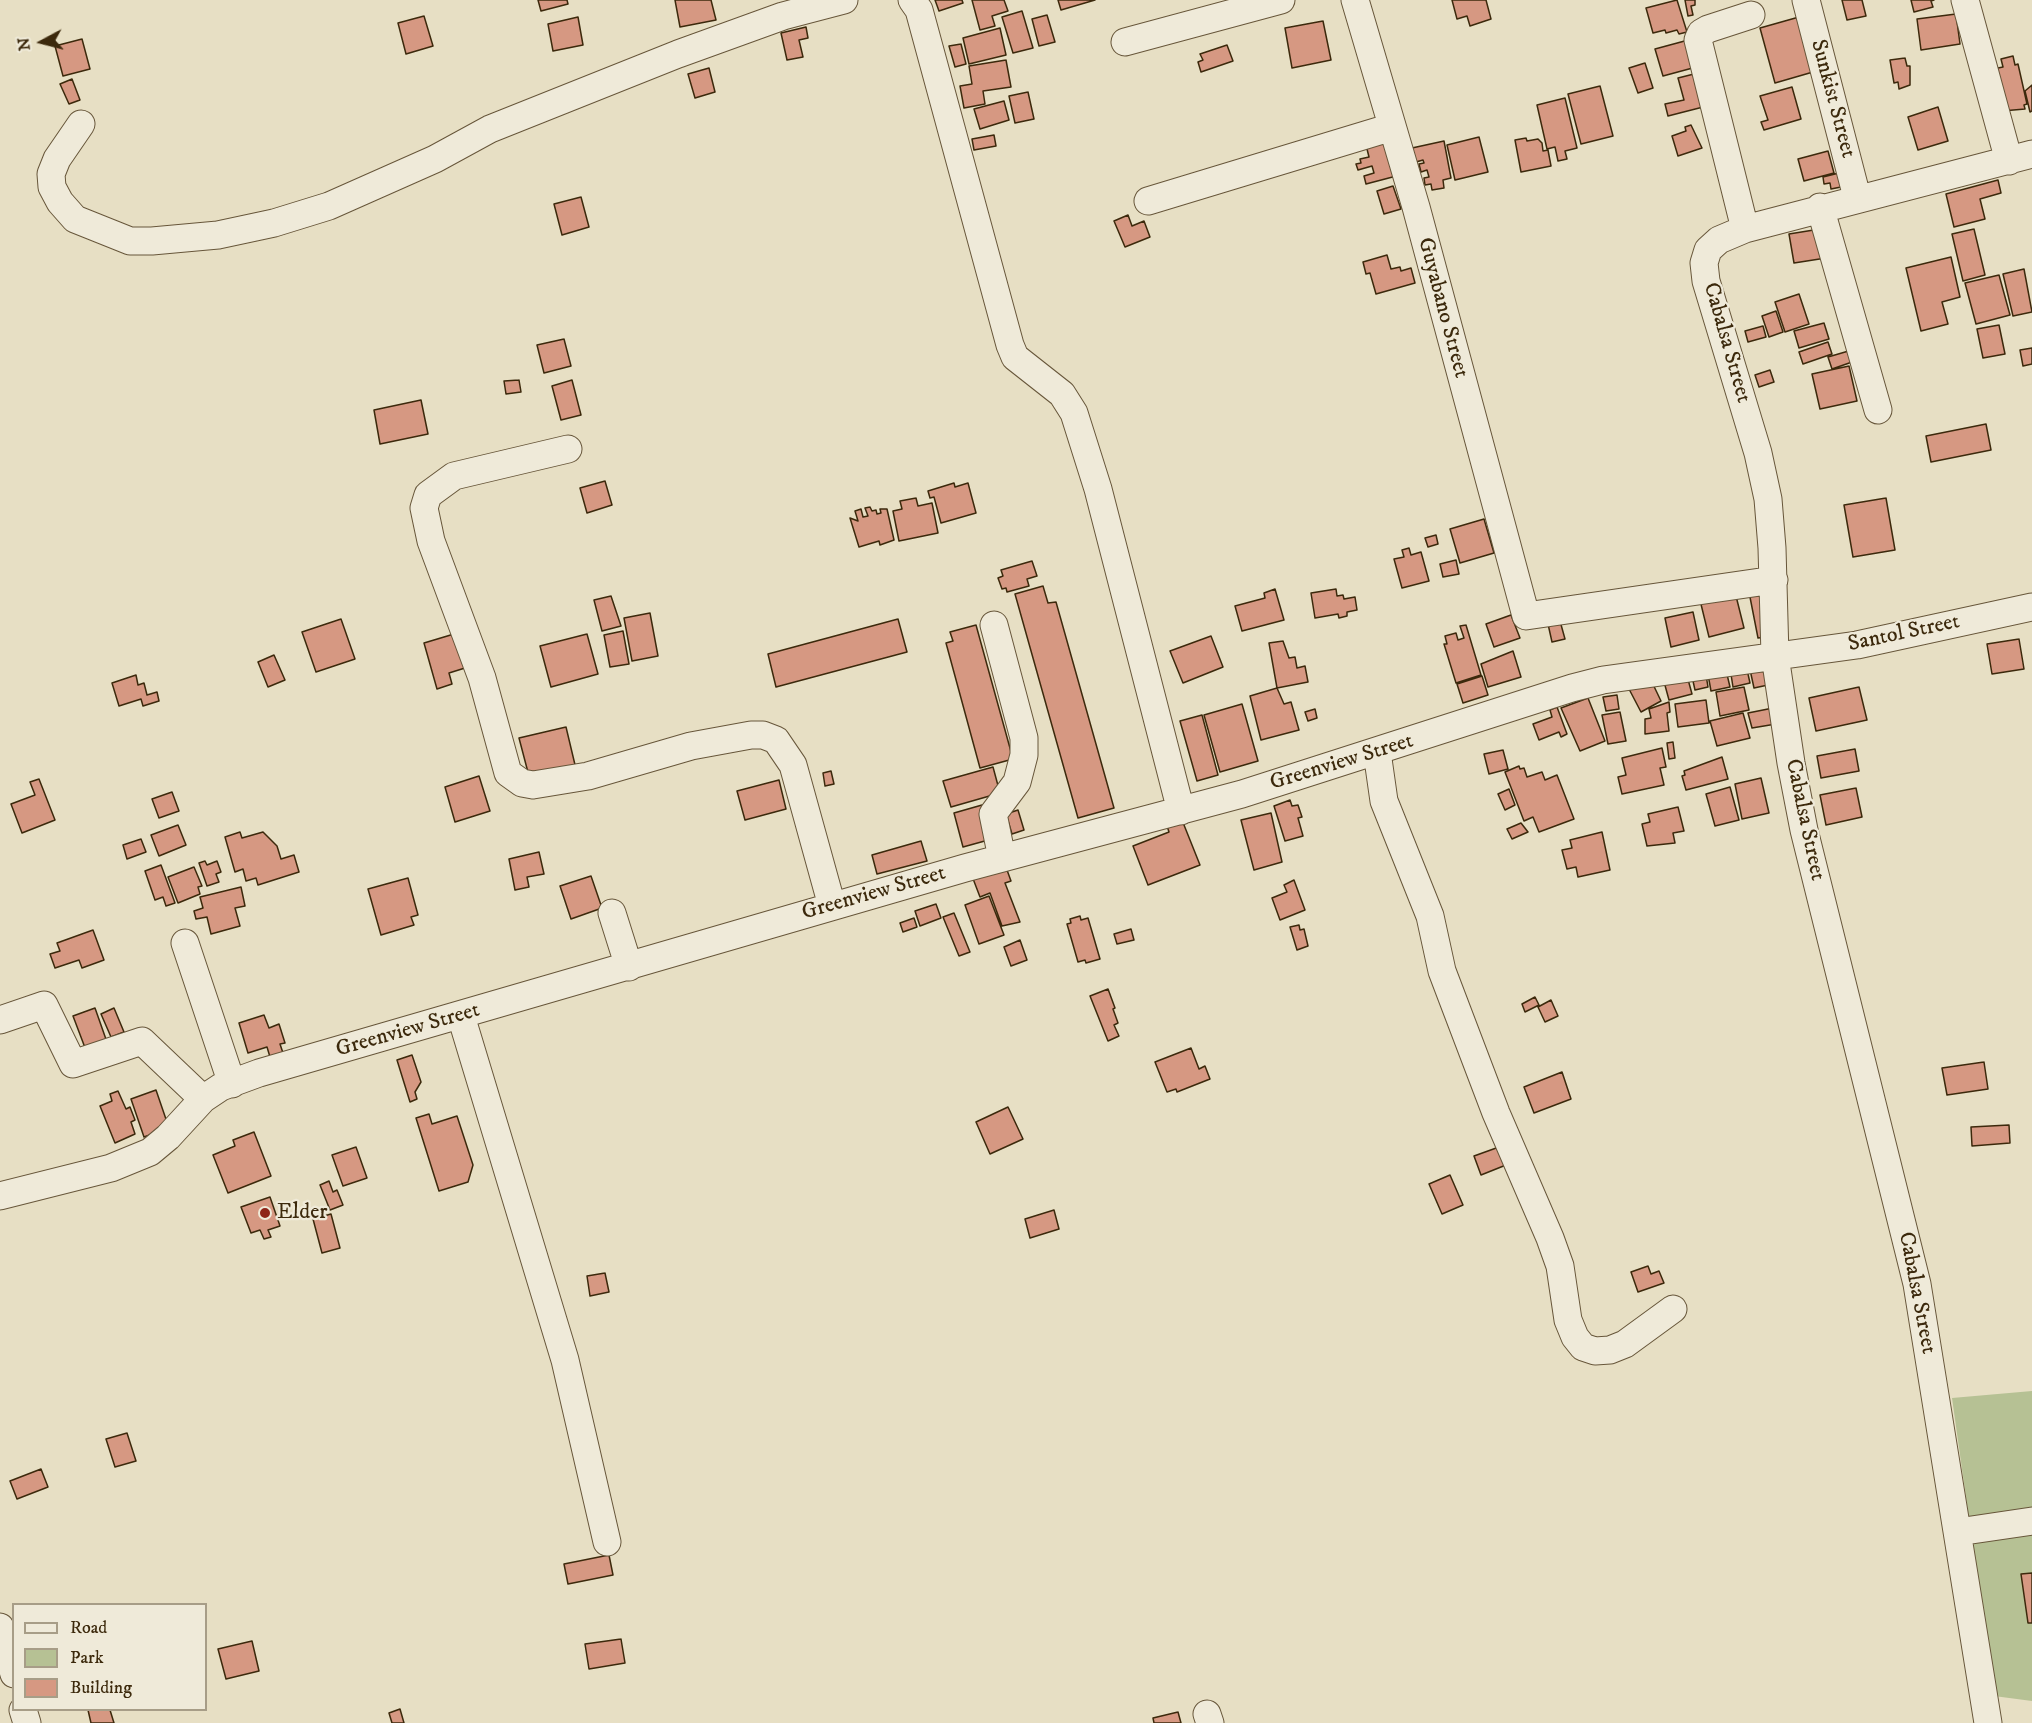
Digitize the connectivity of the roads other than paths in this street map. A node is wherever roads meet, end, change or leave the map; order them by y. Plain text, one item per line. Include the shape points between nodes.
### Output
1 (844, 0) edge
2 (912, 0) edge
3 (1281, 0) edge
4 (1355, 0) edge
5 (1806, 0) edge
6 (1965, 0) edge
7 (1751, 15) dead end
8 (1125, 42) dead end
9 (81, 124) dead end
10 (1392, 127) junction
11 (2021, 158) edge
12 (1857, 197) junction
13 (1148, 201) dead end
14 (1820, 207) junction
15 (1745, 228) junction
16 (1878, 410) dead end
17 (568, 449) dead end
18 (1774, 580) junction
19 (2032, 607) edge
20 (994, 625) dead end
21 (1775, 656) junction
22 (1377, 752) junction
23 (1181, 811) junction
24 (1002, 858) junction
25 (832, 906) junction
26 (612, 913) dead end
27 (185, 943) dead end
28 (629, 967) junction
29 (461, 1016) junction
30 (0, 1020) edge
31 (231, 1084) junction
32 (203, 1099) junction
33 (0, 1196) edge
34 (1673, 1310) dead end
35 (2032, 1521) edge
36 (1958, 1532) junction
37 (607, 1542) dead end
38 (0, 1627) edge
39 (12, 1667) edge
40 (1988, 1723) edge

1 - 9 street via 783,16 512,120 381,185 329,206 274,224 218,235 152,242 130,240 75,219 52,187 51,174
2 - 23 street via 919,10 1010,345 1015,357 1062,394 1077,424 1098,489
3 - 8 street
4 - 10 street, Guyabano Street
5 - 12 street, Sunkist Street
6 - 11 street
7 - 15 street via 1708,29 1698,40
10 - 13 street
10 - 18 street, Guyabano Street via 1526,616
11 - 12 street, Cabalsa Street
12 - 14 street, Cabalsa Street
14 - 15 street, Cabalsa Street
14 - 16 street
15 - 18 street, Cabalsa Street via 1719,240 1708,250 1704,263 1712,303 1758,453 1768,499
17 - 25 street via 454,476 428,495 424,508 431,541 482,678 508,773 522,783 533,784 588,776 691,746 751,735 776,740 793,765
18 - 21 street, Cabalsa Street
19 - 21 street, Santol Street via 1857,645
20 - 24 street via 1024,746 1017,782 993,814
21 - 22 street, Greenview Street via 1603,680
21 - 36 street, Cabalsa Street via 1804,830 1917,1284
22 - 23 street, Greenview Street
22 - 34 street via 1384,801 1430,916 1442,971 1560,1266 1568,1320 1575,1337 1583,1347 1610,1350
23 - 24 street, Greenview Street
24 - 25 street, Greenview Street
25 - 28 street, Greenview Street
26 - 28 street
27 - 31 street
28 - 29 street, Greenview Street
29 - 31 street, Greenview Street
29 - 37 street via 565,1360
30 - 32 street via 44,1005 73,1064 142,1041
31 - 32 street, Greenview Street
32 - 33 street, Greenview Street via 150,1152 111,1168
35 - 36 street
36 - 40 street, Cabalsa Street
38 - 39 street

